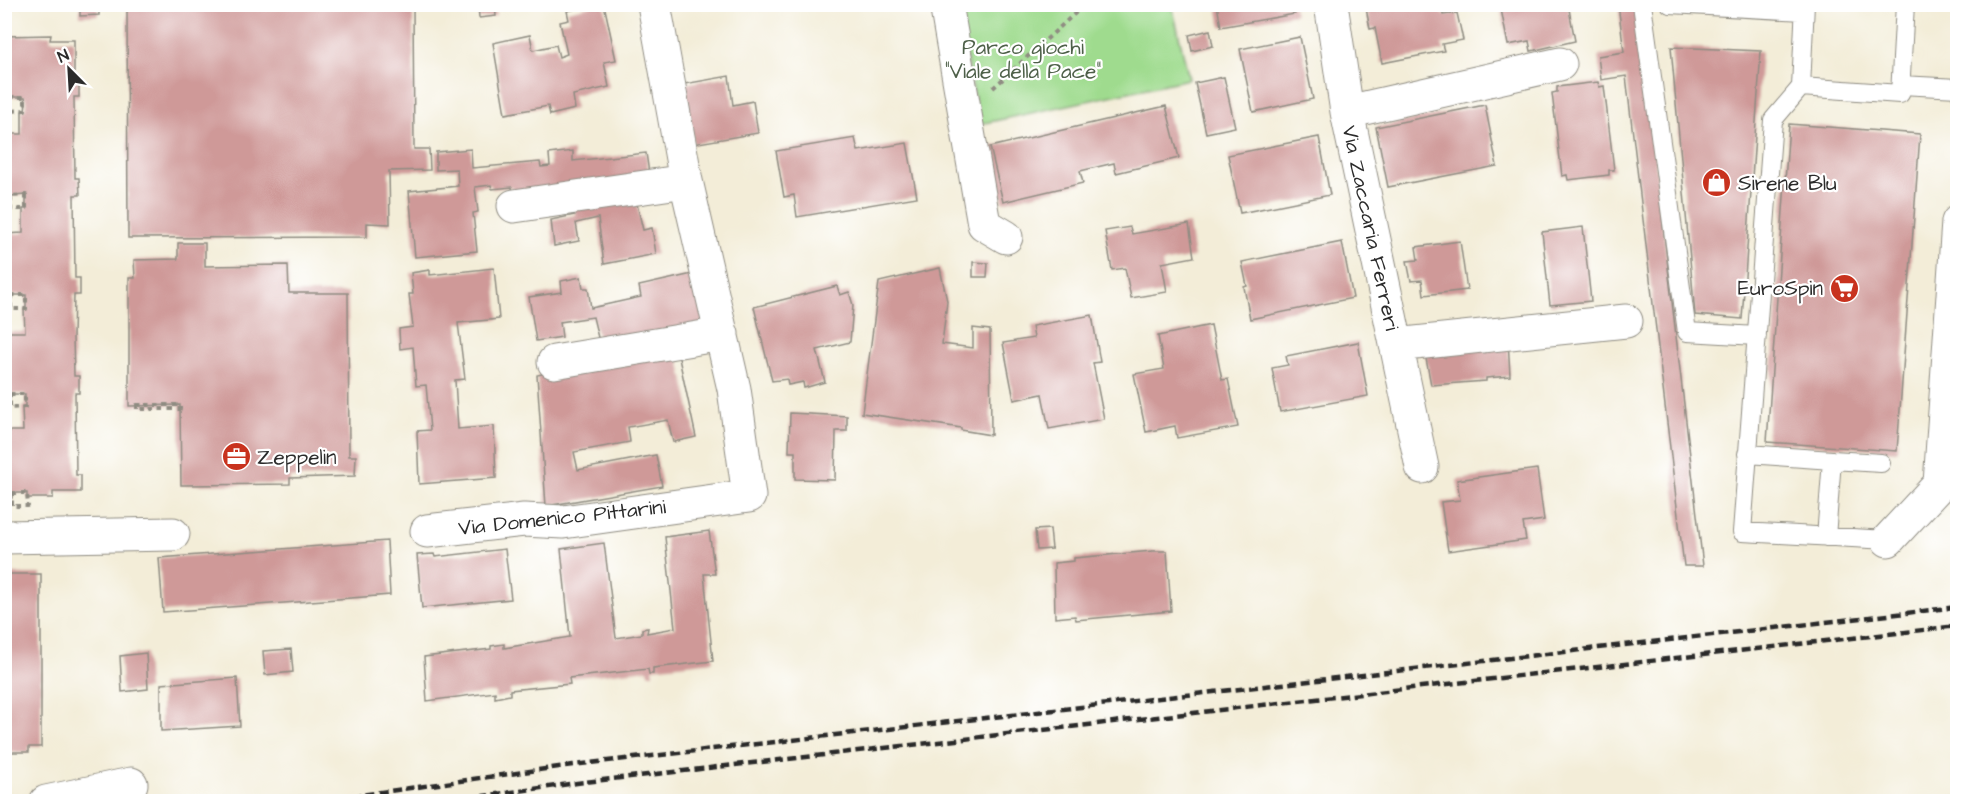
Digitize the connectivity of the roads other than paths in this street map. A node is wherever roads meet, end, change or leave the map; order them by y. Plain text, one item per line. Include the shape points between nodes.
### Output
1 (654, 4) edge
2 (945, 4) edge
3 (1331, 4) edge
4 (1642, 4) edge
5 (1670, 4) edge
6 (1905, 4) edge
7 (1804, 8) edge
8 (1560, 64) dead end
9 (1900, 85) junction
10 (1801, 87) junction
11 (1958, 88) edge
12 (1347, 112) junction
13 (686, 181) junction
14 (514, 206) dead end
15 (1958, 222) edge
16 (1006, 237) dead end
17 (1626, 321) dead end
18 (722, 334) junction
19 (1757, 336) junction
20 (1396, 345) junction
21 (554, 362) dead end
22 (1747, 454) junction
23 (1832, 460) junction
24 (1881, 463) dead end
25 (1422, 467) dead end
26 (427, 531) dead end
27 (172, 534) dead end
28 (4, 537) edge
29 (1826, 537) junction
30 (1888, 540) joint
31 (131, 784) dead end
32 (46, 801) edge

1 - 13 street, Via Domenico Pittarini
2 - 16 street via 984,225
3 - 12 street, Via Zaccaria Ferreri
4 - 19 lane via 1687,332
5 - 7 lane
6 - 9 lane
7 - 10 lane
8 - 12 street, Via Zaccaria Ferreri
9 - 10 lane via 1900,94
9 - 11 lane
10 - 19 lane via 1773,120
12 - 20 street, Via Zaccaria Ferreri
13 - 14 street
13 - 18 street, Via Domenico Pittarini
15 - 30 street via 1940,484
17 - 20 street, Via Zaccaria Ferreri
18 - 21 street
18 - 26 street, Via Domenico Pittarini via 749,496 564,522 524,520
19 - 22 lane
20 - 25 street, Via Zaccaria Ferreri
22 - 23 lane
22 - 29 lane via 1742,532
23 - 24 lane
23 - 29 lane
27 - 28 street
29 - 30 lane
31 - 32 street

